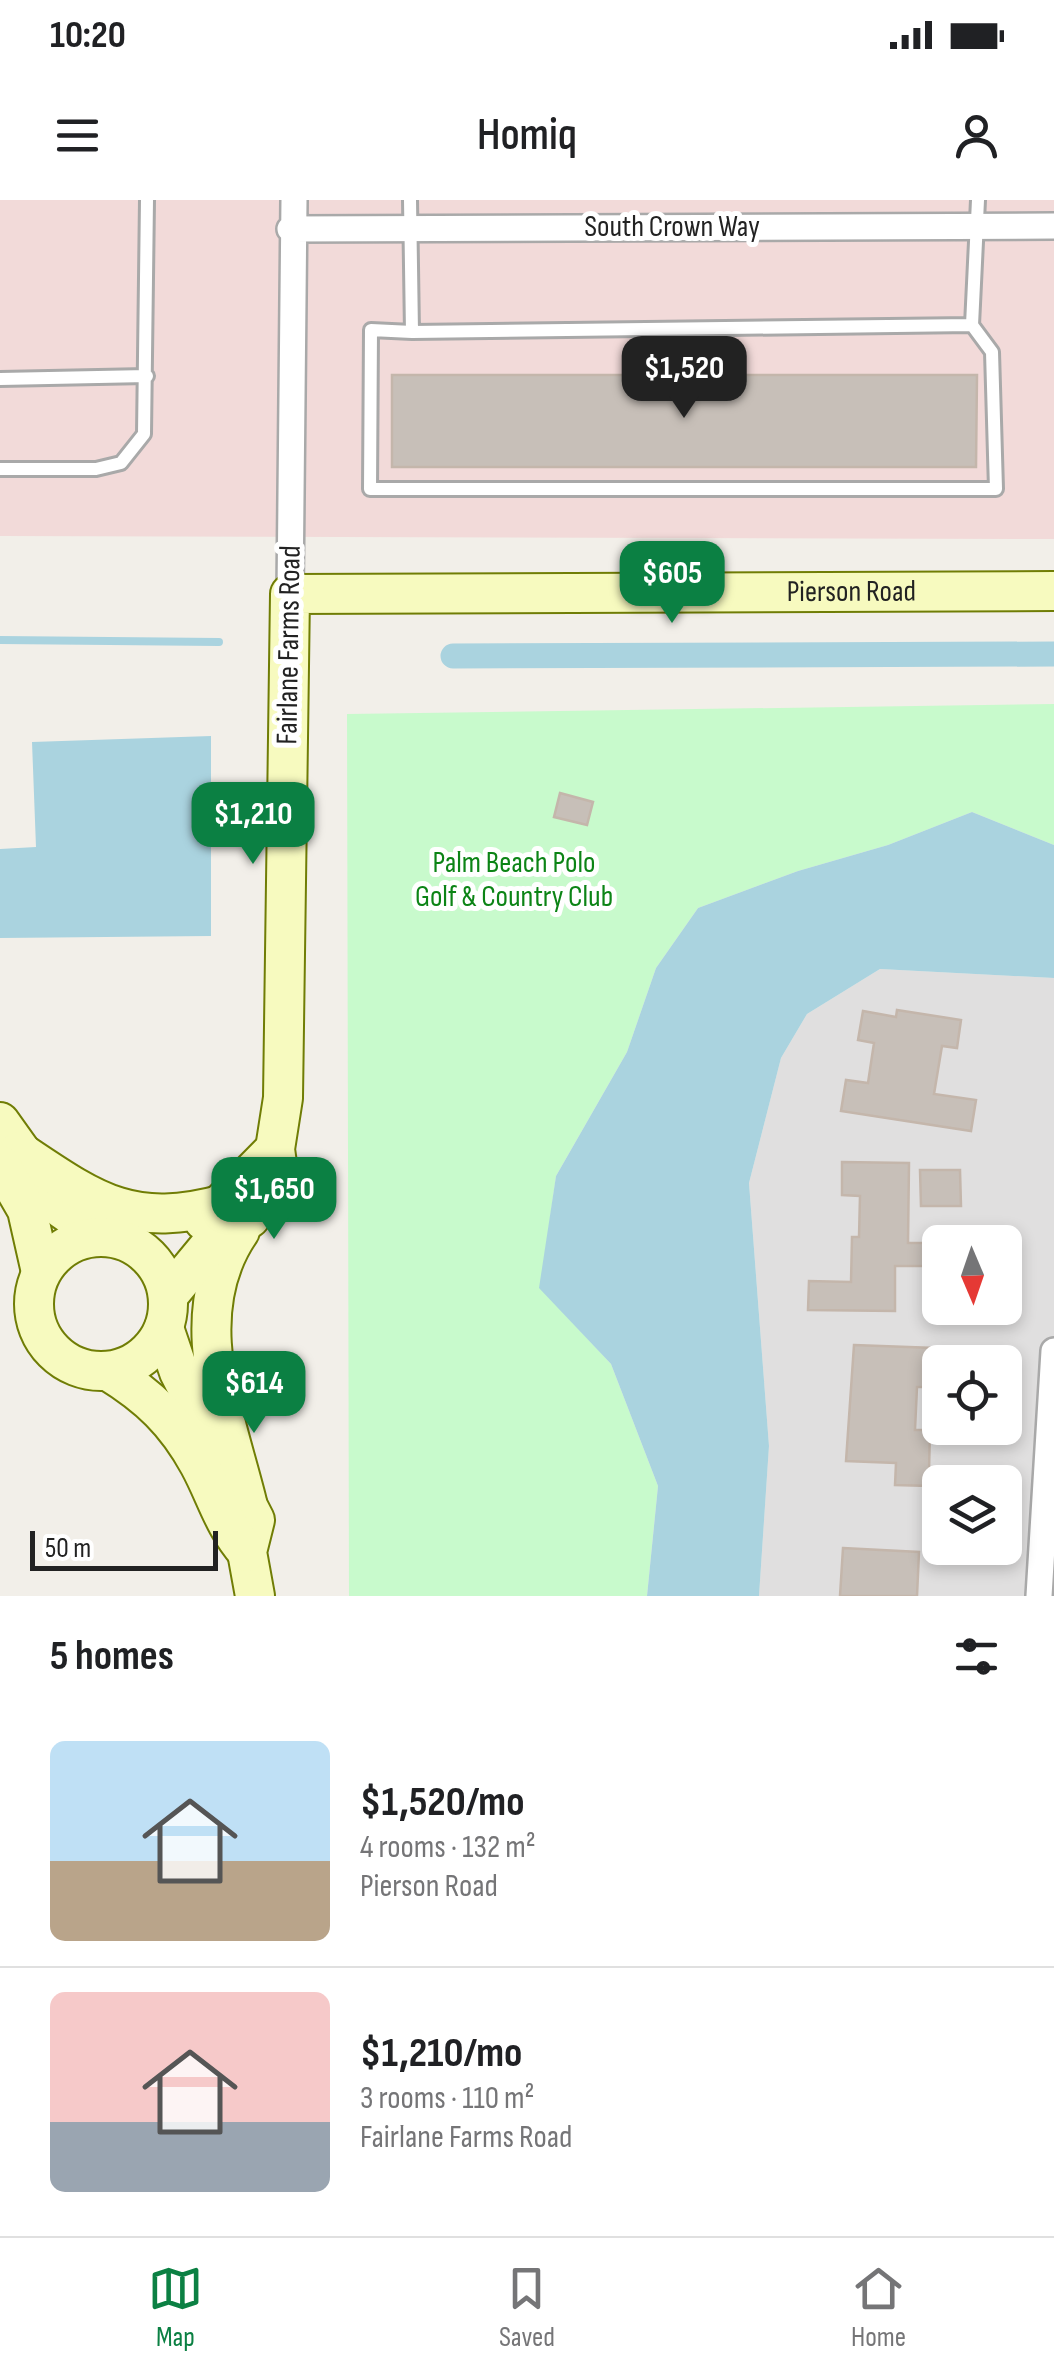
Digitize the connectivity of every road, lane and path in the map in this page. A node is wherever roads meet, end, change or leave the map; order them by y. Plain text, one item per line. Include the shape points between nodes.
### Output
1 (147, 200) edge
2 (294, 200) edge
3 (410, 200) edge
4 (977, 213) edge
5 (1054, 226) edge
6 (410, 228) junction
7 (290, 229) junction
8 (972, 325) junction
9 (412, 332) junction
10 (146, 376) junction
11 (0, 379) edge
12 (0, 469) edge
13 (1054, 591) edge
14 (290, 594) junction
15 (6, 1145) edge
16 (237, 1211) junction
17 (118, 1241) junction
18 (41, 1272) junction
19 (166, 1312) junction
20 (1054, 1351) edge
21 (108, 1371) junction
22 (247, 1502) junction
23 (247, 1552) junction
24 (256, 1596) edge
25 (1039, 1596) edge

1 - 10 lane
2 - 7 street, Fairlane Farms Road
3 - 6 lane
4 - 5 street, South Crown Way
4 - 6 street, South Crown Way
4 - 8 lane
6 - 7 street, South Crown Way
6 - 9 lane
7 - 14 street, Fairlane Farms Road
8 - 9 lane
8 - 9 lane via 992,352 996,490 370,489 371,330
10 - 11 lane
10 - 12 lane via 144,434 121,463
13 - 14 street, Pierson Road
14 - 16 street, Fairlane Farms Road via 284,1098 276,1149 259,1161
15 - 16 street via 120,1209 180,1216
15 - 17 street via 62,1209
15 - 18 street
16 - 17 street, Fairlane Farms Road via 186,1233
16 - 19 street, Fairlane Farms Road
16 - 22 street via 208,1336
17 - 18 street via 63,1248
17 - 19 street via 162,1273
18 - 21 street via 35,1320 50,1348 76,1367
19 - 21 street via 139,1360
19 - 22 street via 180,1372
20 - 25 street
21 - 23 street via 158,1404 176,1426 226,1528
22 - 23 street via 255,1520
23 - 24 street

